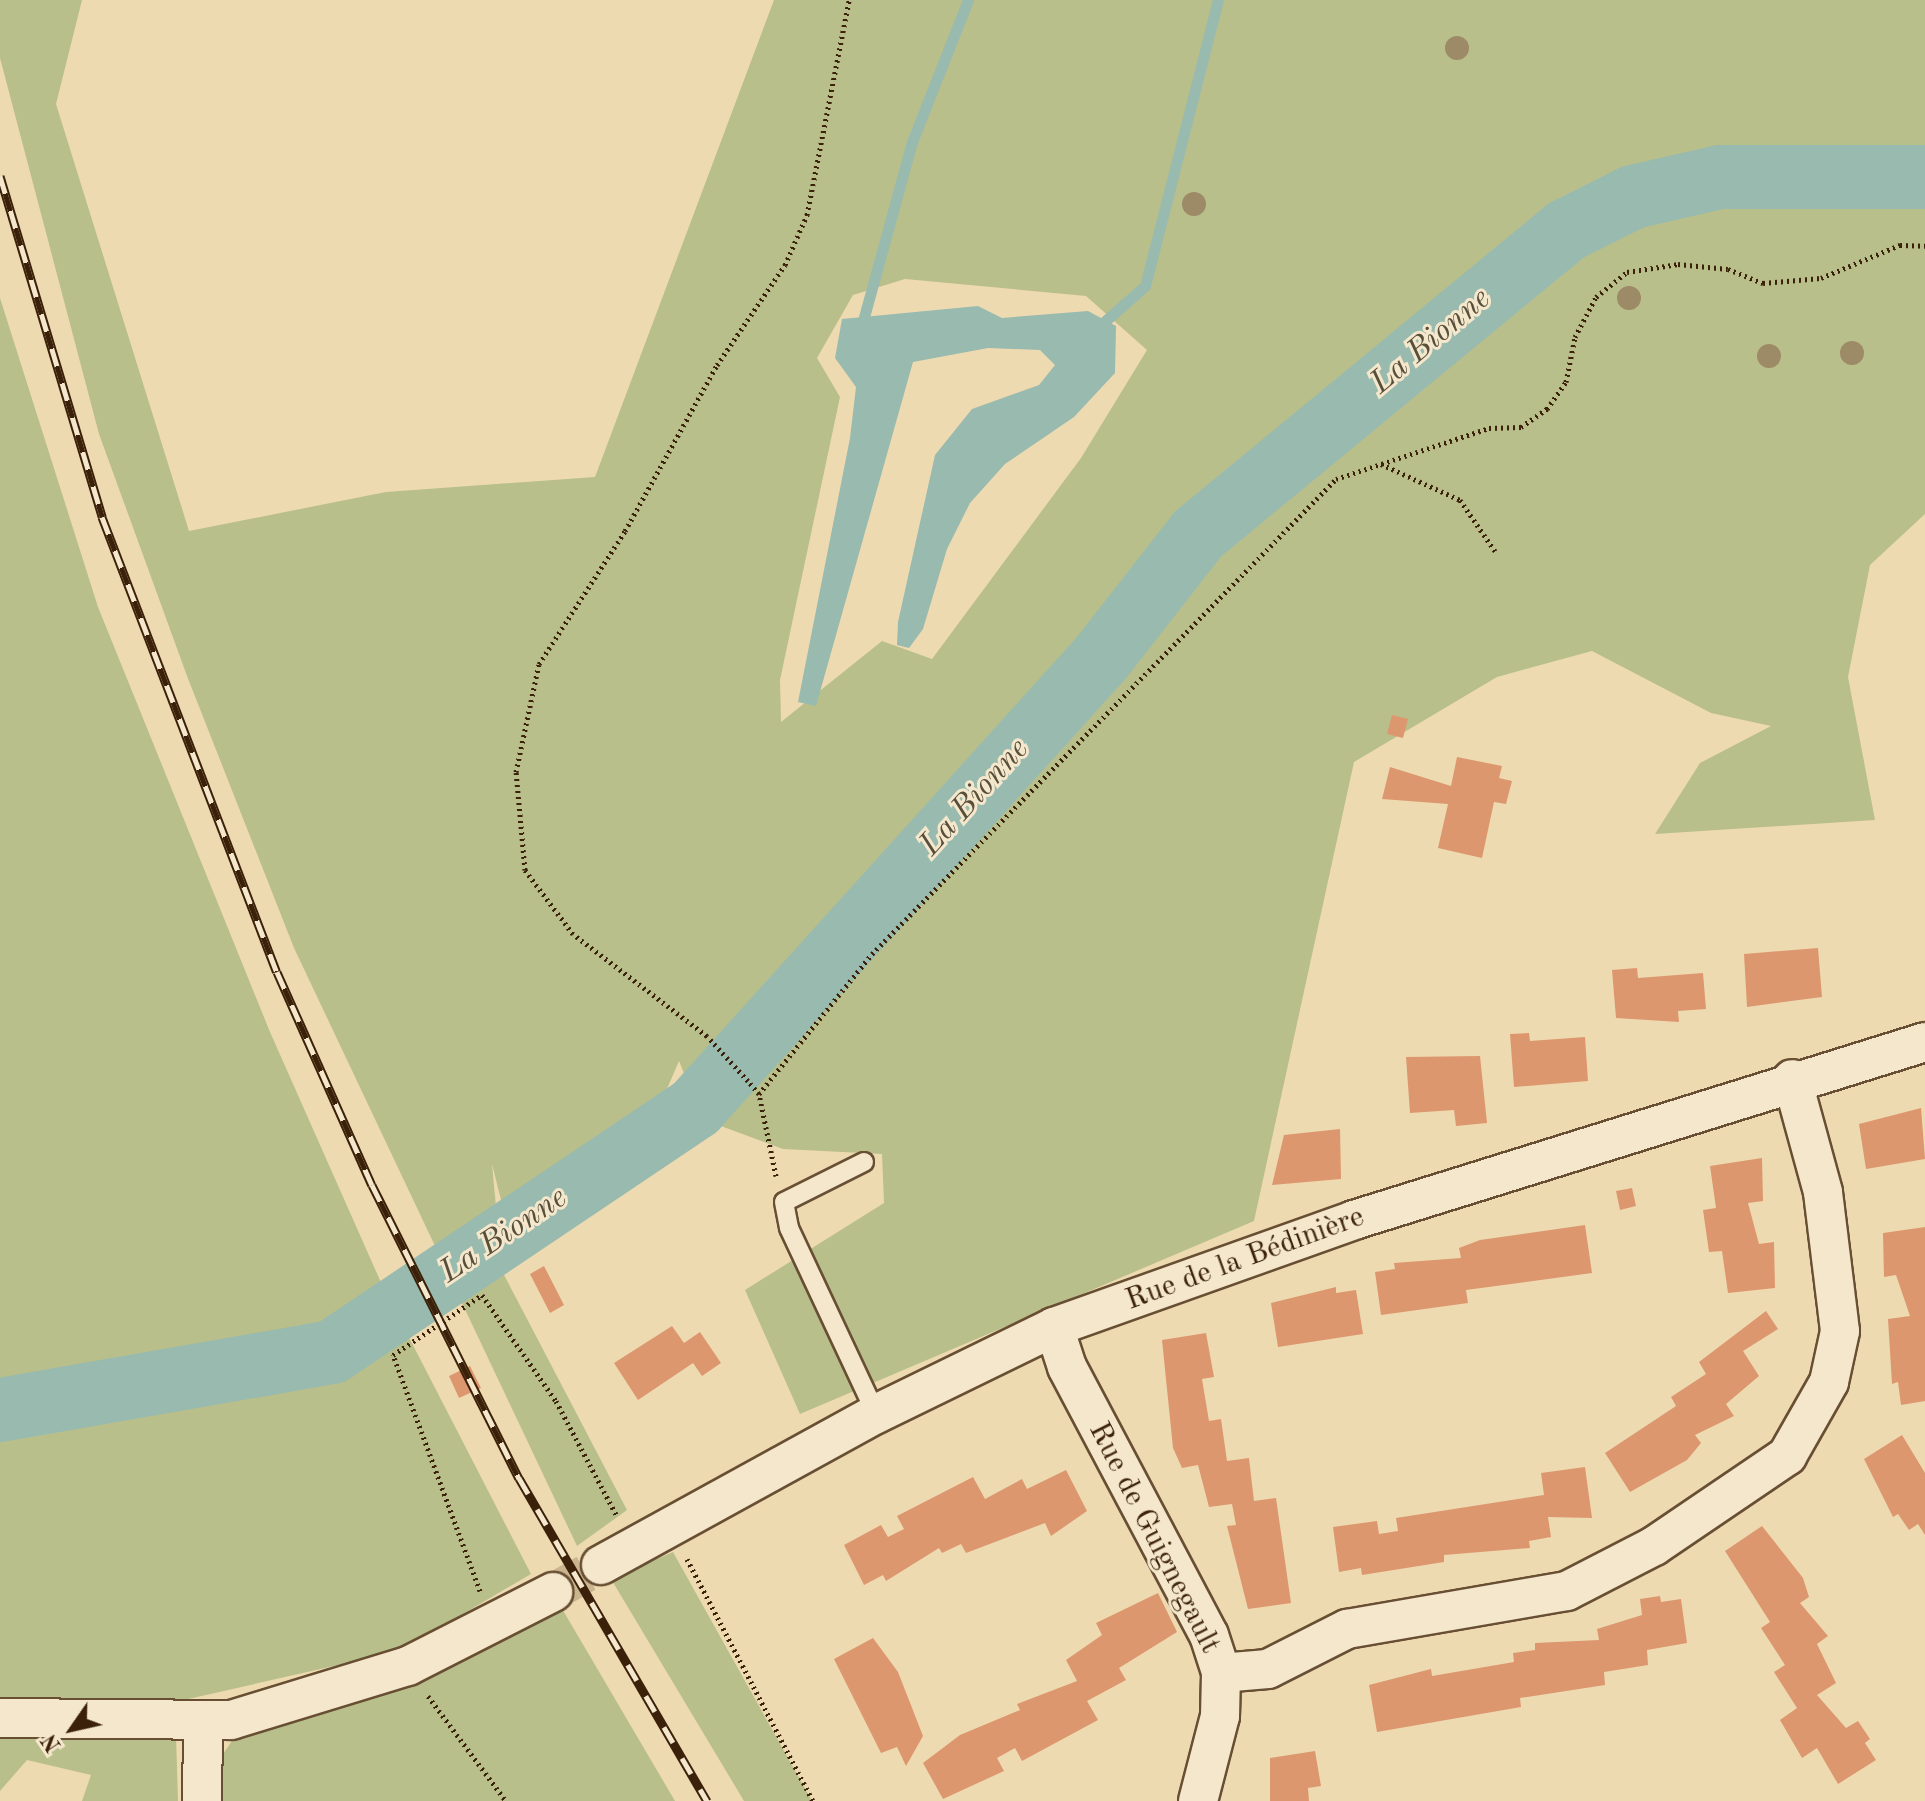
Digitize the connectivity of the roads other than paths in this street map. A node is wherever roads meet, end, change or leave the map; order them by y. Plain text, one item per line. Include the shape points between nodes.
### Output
1 (1925, 1042) edge
2 (1792, 1079) junction
3 (864, 1162) dead end
4 (1054, 1327) junction
5 (876, 1414) junction
6 (601, 1565) tunnel mouth
7 (553, 1592) tunnel mouth
8 (1221, 1673) junction
9 (0, 1718) edge
10 (203, 1725) junction
11 (202, 1801) edge
12 (1198, 1801) edge

1 - 2 street, Rue de la Bédinière
2 - 4 street, Rue de la Bédinière via 1354,1220
2 - 8 street via 1823,1192 1840,1331 1829,1382 1787,1456 1654,1546 1567,1591 1347,1629 1268,1669
3 - 5 lane via 784,1202 789,1228
4 - 5 street, Rue de la Bédinière
4 - 8 street, Rue de Guignegault via 1067,1367 1209,1635
5 - 6 street, Rue de la Bédinière
7 - 10 street via 408,1666
8 - 12 street, Rue de Guignegault via 1220,1716
9 - 10 street
10 - 11 street

